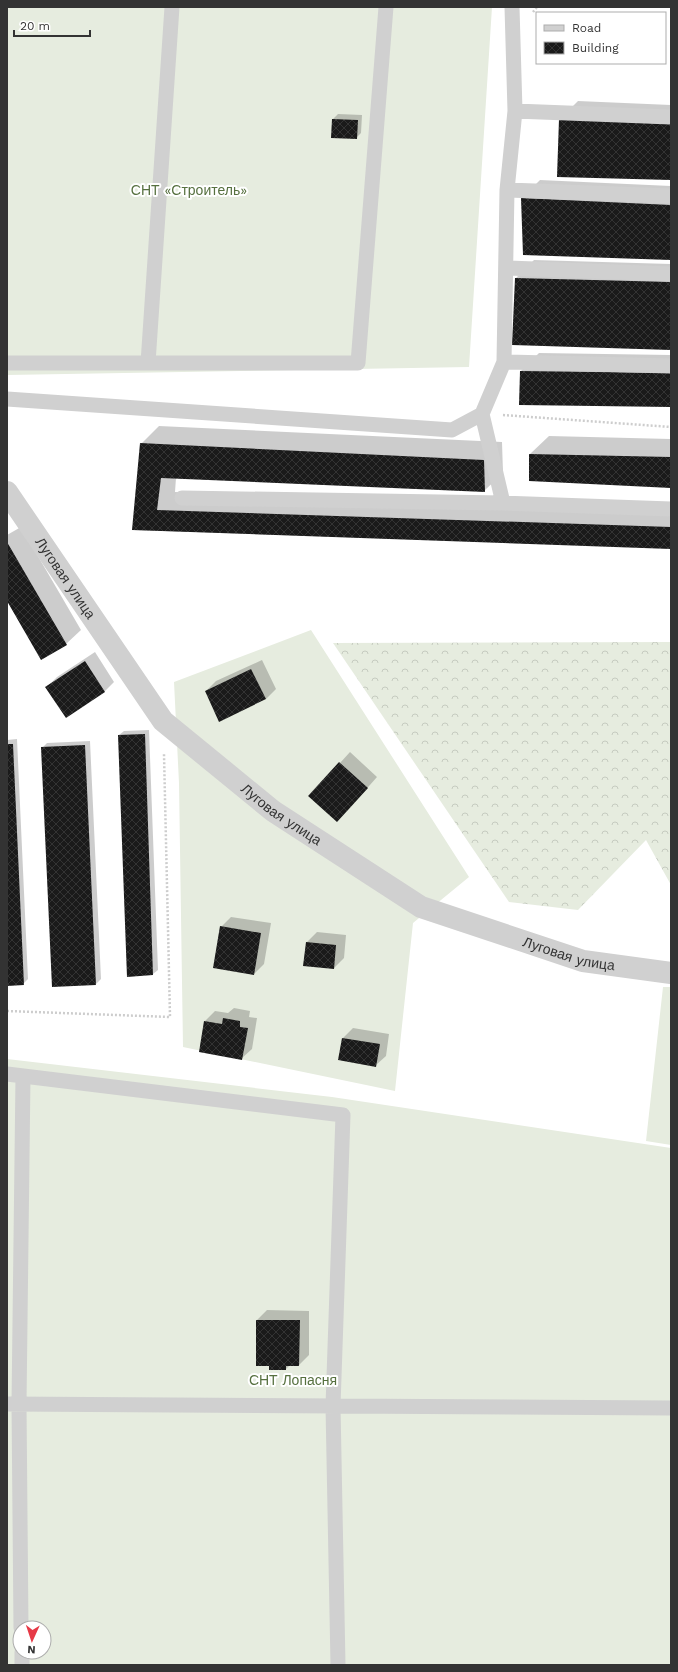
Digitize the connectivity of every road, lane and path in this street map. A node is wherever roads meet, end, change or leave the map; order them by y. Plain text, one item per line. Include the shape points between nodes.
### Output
1 (172, 7) edge
2 (386, 7) edge
3 (512, 7) edge
4 (515, 111) junction
5 (671, 117) edge
6 (507, 190) junction
7 (671, 196) edge
8 (506, 268) junction
9 (671, 274) edge
10 (504, 362) junction
11 (7, 363) edge
12 (148, 363) junction
13 (671, 366) edge
14 (7, 399) edge
15 (482, 414) junction
16 (671, 427) edge
17 (7, 492) edge
18 (182, 498) dead end
19 (503, 503) junction
20 (671, 509) edge
21 (163, 721) junction
22 (671, 973) edge
23 (7, 1011) edge
24 (7, 1074) edge
25 (23, 1076) junction
26 (13, 1404) edge
27 (333, 1406) junction
28 (671, 1408) edge
29 (21, 1620) edge
30 (338, 1665) edge

1 - 12 lane
2 - 12 lane via 358,363
3 - 4 lane
4 - 5 lane
4 - 6 lane
6 - 7 lane
6 - 8 lane
8 - 9 lane
8 - 10 lane
10 - 13 lane
10 - 15 lane
11 - 12 lane
14 - 15 lane via 452,430
15 - 16 path
15 - 19 lane
17 - 21 street, Луговая улица
18 - 19 lane
19 - 20 lane
21 - 22 street, Луговая улица via 273,811 421,907 584,961
21 - 23 path via 170,1017
24 - 25 lane
25 - 26 lane
25 - 27 lane via 343,1115
26 - 27 lane
26 - 29 lane
27 - 28 lane
27 - 30 lane

